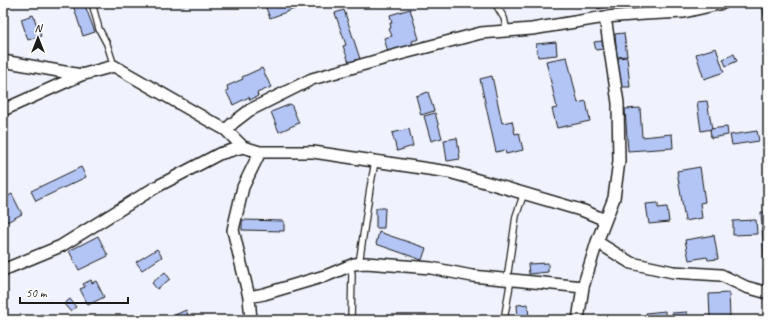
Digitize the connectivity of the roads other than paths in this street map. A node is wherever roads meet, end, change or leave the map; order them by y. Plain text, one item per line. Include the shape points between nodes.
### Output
1 (92, 3) edge
2 (495, 3) edge
3 (723, 3) edge
4 (605, 17) junction
5 (507, 31) junction
6 (3, 61) edge
7 (114, 66) junction
8 (81, 75) junction
9 (3, 110) edge
10 (226, 130) junction
11 (243, 147) junction
12 (260, 152) junction
13 (375, 162) junction
14 (524, 193) junction
15 (605, 220) junction
16 (597, 242) junction
17 (354, 265) junction
18 (3, 270) edge
19 (509, 279) junction
20 (583, 287) junction
21 (768, 293) edge
22 (249, 297) junction
23 (251, 320) edge
24 (351, 320) edge
25 (504, 320) edge
26 (578, 320) edge

1 - 7 lane
2 - 5 lane via 504,18
3 - 4 street via 684,12
4 - 5 street
4 - 15 street via 618,103 619,161 614,198
5 - 10 street via 481,33 312,79 250,110
6 - 8 street
7 - 8 street
7 - 10 street
8 - 9 street
10 - 11 street
11 - 12 street
11 - 18 street via 219,154 156,187 61,246
12 - 13 street via 313,152
12 - 22 street via 243,188 233,230
13 - 14 street via 450,172
13 - 17 lane
14 - 15 street via 584,210
14 - 19 lane via 516,216
15 - 16 street
16 - 20 street
16 - 21 street via 631,263 673,272 721,276 746,288
17 - 19 street via 366,263 431,268 472,276
17 - 22 street
17 - 24 lane
19 - 20 street
19 - 25 lane
20 - 26 street
22 - 23 street

